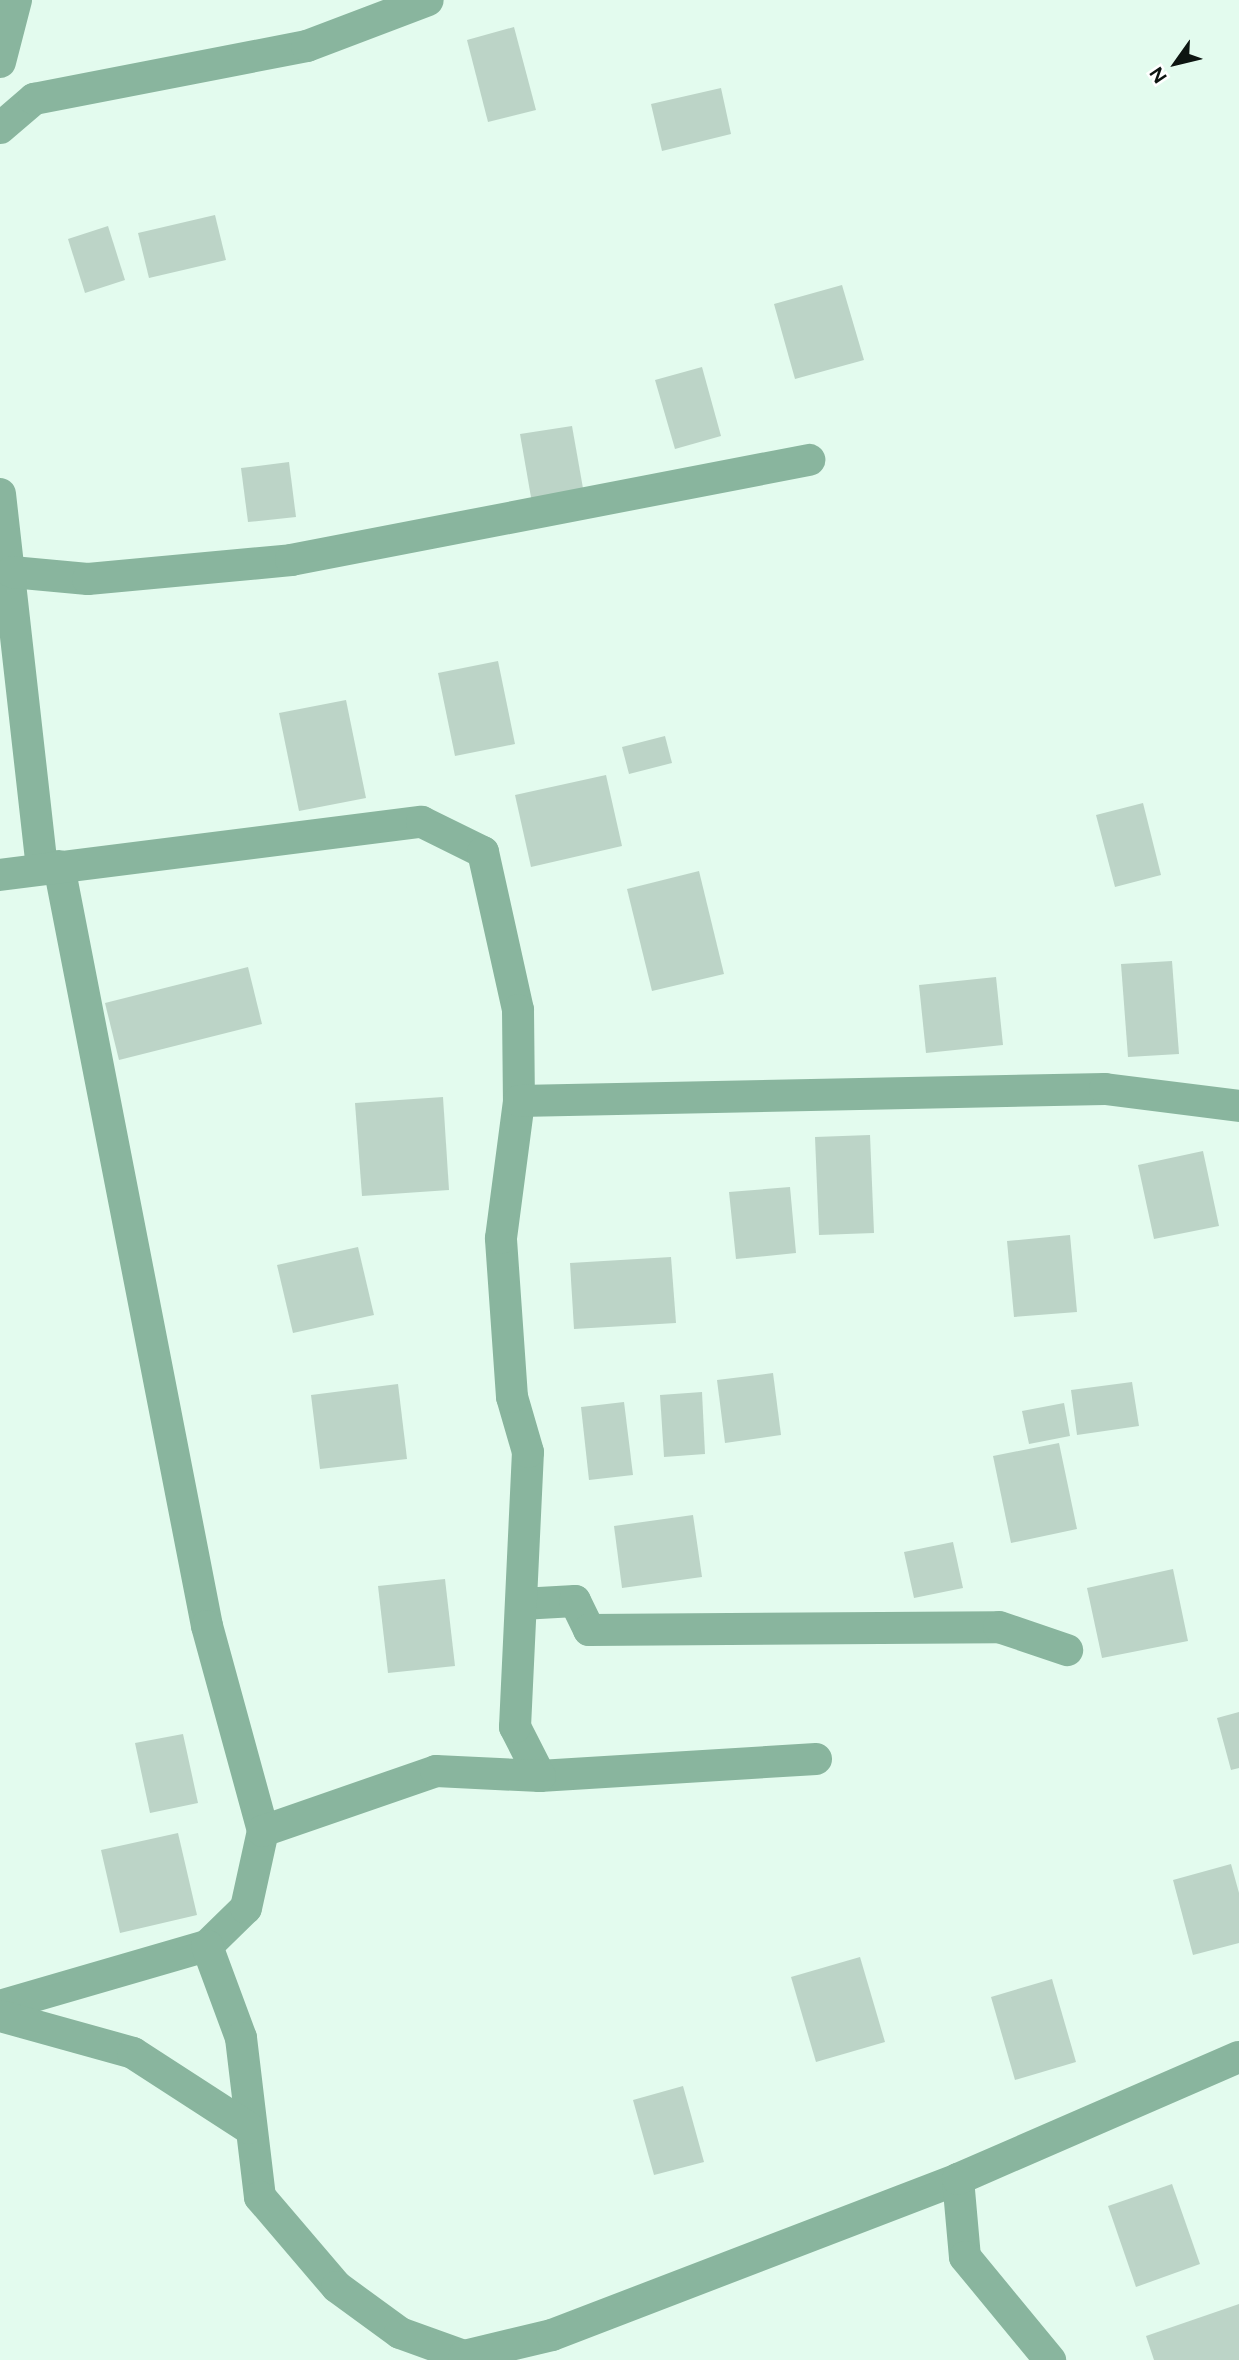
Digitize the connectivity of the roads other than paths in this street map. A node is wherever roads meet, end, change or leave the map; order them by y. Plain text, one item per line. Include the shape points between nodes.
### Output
1 (16, 0) edge
2 (428, 0) edge
3 (0, 62) edge
4 (0, 128) edge
5 (809, 460) dead end
6 (0, 494) edge
7 (12, 572) junction
8 (51, 868) junction
9 (0, 876) edge
10 (519, 1101) junction
11 (1239, 1106) edge
12 (521, 1604) junction
13 (1068, 1650) dead end
14 (816, 1759) dead end
15 (540, 1776) junction
16 (263, 1831) junction
17 (207, 1946) junction
18 (0, 2006) edge
19 (0, 2016) edge
20 (1239, 2057) edge
21 (250, 2128) junction
22 (958, 2179) junction
23 (1050, 2360) edge

1 - 3 street
2 - 4 street via 307,46 34,99
5 - 7 street via 291,560 88,579
6 - 7 street
7 - 8 street
8 - 9 street
8 - 10 street via 422,822 484,852 518,1010
8 - 16 street via 207,1626
10 - 11 street via 1105,1089
10 - 12 street via 501,1238 512,1397 528,1451
12 - 13 street via 575,1601 589,1630 999,1627
12 - 15 street via 515,1727
14 - 15 street
15 - 16 street via 436,1771
16 - 17 street via 246,1908
17 - 18 street
17 - 21 street via 241,2038
19 - 21 street via 132,2053
20 - 22 street
21 - 22 street via 260,2197 337,2287 400,2333 464,2356 552,2335
22 - 23 street via 965,2258

